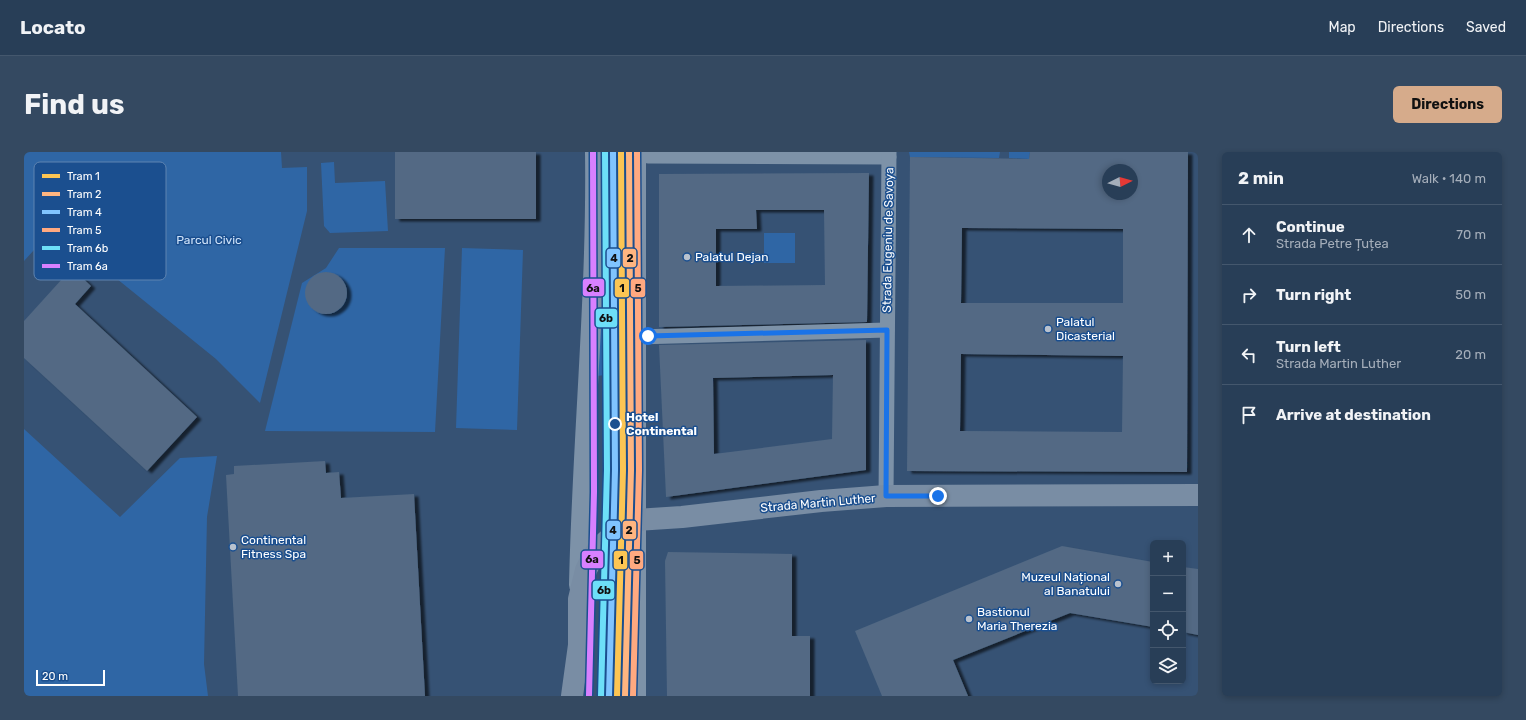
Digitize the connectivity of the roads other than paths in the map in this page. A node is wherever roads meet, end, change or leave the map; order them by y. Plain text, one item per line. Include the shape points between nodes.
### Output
1 (595, 152) edge
2 (642, 154) edge
3 (889, 154) edge
4 (887, 330) junction
5 (637, 337) junction
6 (1198, 495) edge
7 (886, 496) junction
8 (636, 520) junction
9 (579, 599) junction
10 (572, 696) edge
11 (636, 696) edge

1 - 9 street via 594,255 582,469
2 - 3 street
2 - 5 street
3 - 4 street, Strada Eugeniu de Savoya
4 - 5 street
4 - 7 street, Strada Eugeniu de Savoya
5 - 8 street
6 - 7 main road, Strada Martin Luther
7 - 8 main road, Strada Martin Luther
8 - 9 main road via 610,538 596,552 586,570
8 - 11 street
9 - 10 main road via 579,645

